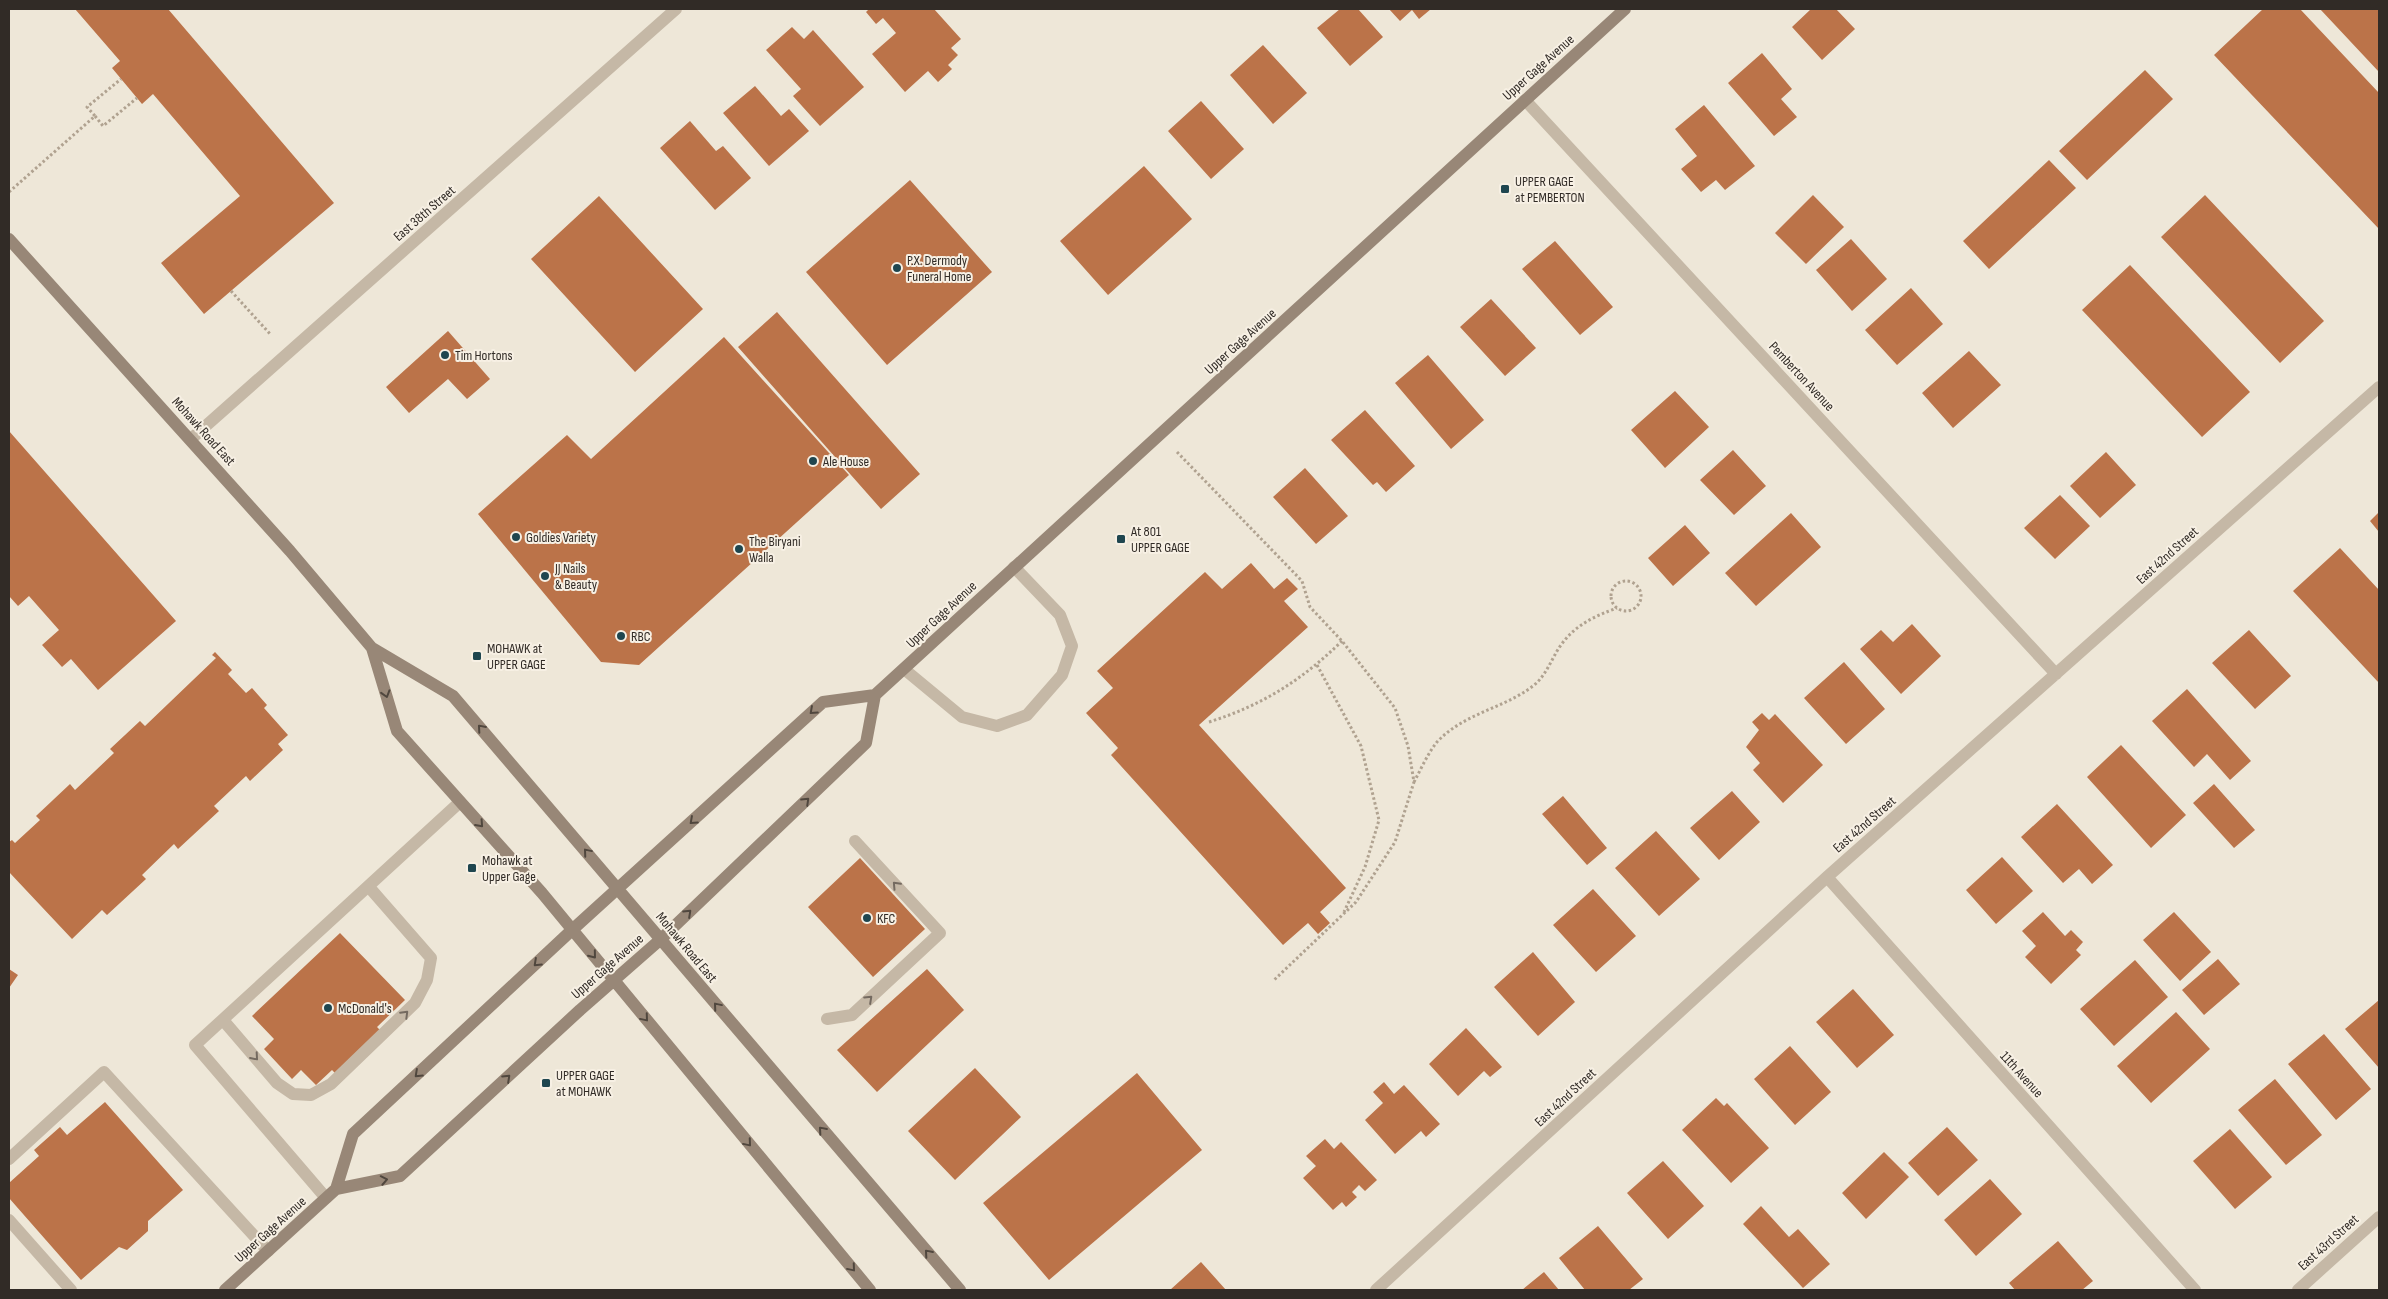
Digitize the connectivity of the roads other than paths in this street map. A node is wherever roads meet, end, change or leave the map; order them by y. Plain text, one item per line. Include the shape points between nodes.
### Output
1 (676, 9) edge
2 (1625, 9) edge
3 (1525, 100) junction
4 (9, 239) edge
5 (2379, 387) edge
6 (191, 439) junction
7 (1014, 567) junction
8 (372, 648) junction
9 (904, 669) junction
10 (2056, 674) junction
11 (875, 695) junction
12 (460, 802) junction
13 (856, 842) dead end
14 (1826, 877) junction
15 (369, 887) junction
16 (618, 889) junction
17 (572, 930) junction
18 (661, 939) junction
19 (613, 981) junction
20 (223, 1020) junction
21 (827, 1020) dead end
22 (9, 1159) edge
23 (336, 1189) junction
24 (326, 1198) junction
25 (2379, 1216) edge
26 (9, 1220) edge
27 (268, 1251) junction
28 (71, 1290) edge
29 (225, 1290) edge
30 (870, 1290) edge
31 (960, 1290) edge
32 (1376, 1290) edge
33 (2195, 1290) edge
34 (2298, 1290) edge

1 - 6 street, East 38th Street
2 - 3 main road, Upper Gage Avenue
3 - 7 main road, Upper Gage Avenue
3 - 10 street, Pemberton Avenue
4 - 6 main road, Mohawk Road East
5 - 10 street, East 42nd Street
6 - 8 main road, Mohawk Road East
7 - 9 main road, Upper Gage Avenue
7 - 9 street via 1060,615 1072,646 1062,675 1027,715 997,726 962,717
8 -> 12 main road, Mohawk Road East via 397,731
16 -> 8 main road, Mohawk Road East via 453,696
9 - 11 main road, Upper Gage Avenue
10 - 14 street, East 42nd Street
11 -> 16 main road via 823,702
18 -> 11 main road, Upper Gage Avenue via 866,743
12 - 15 street
12 -> 17 main road, Mohawk Road East
21 -> 13 street via 852,1015 940,933
14 - 32 street, East 42nd Street
14 - 33 street, 11th Avenue
15 - 20 street
20 -> 15 street via 277,1083 292,1094 311,1095 331,1084 416,1003 431,958
16 - 17 main road
16 - 18 main road, Mohawk Road East
17 -> 19 main road, Mohawk Road East
17 -> 23 main road via 353,1134
18 - 19 main road, Upper Gage Avenue
31 -> 18 main road, Mohawk Road East
23 -> 19 main road, Upper Gage Avenue via 400,1176
19 -> 30 main road, Mohawk Road East
20 - 24 street via 195,1045
22 - 27 street via 104,1072
23 - 24 main road, Upper Gage Avenue
24 - 27 main road, Upper Gage Avenue
25 - 34 street, East 43rd Street
26 - 28 street
27 - 29 main road, Upper Gage Avenue

